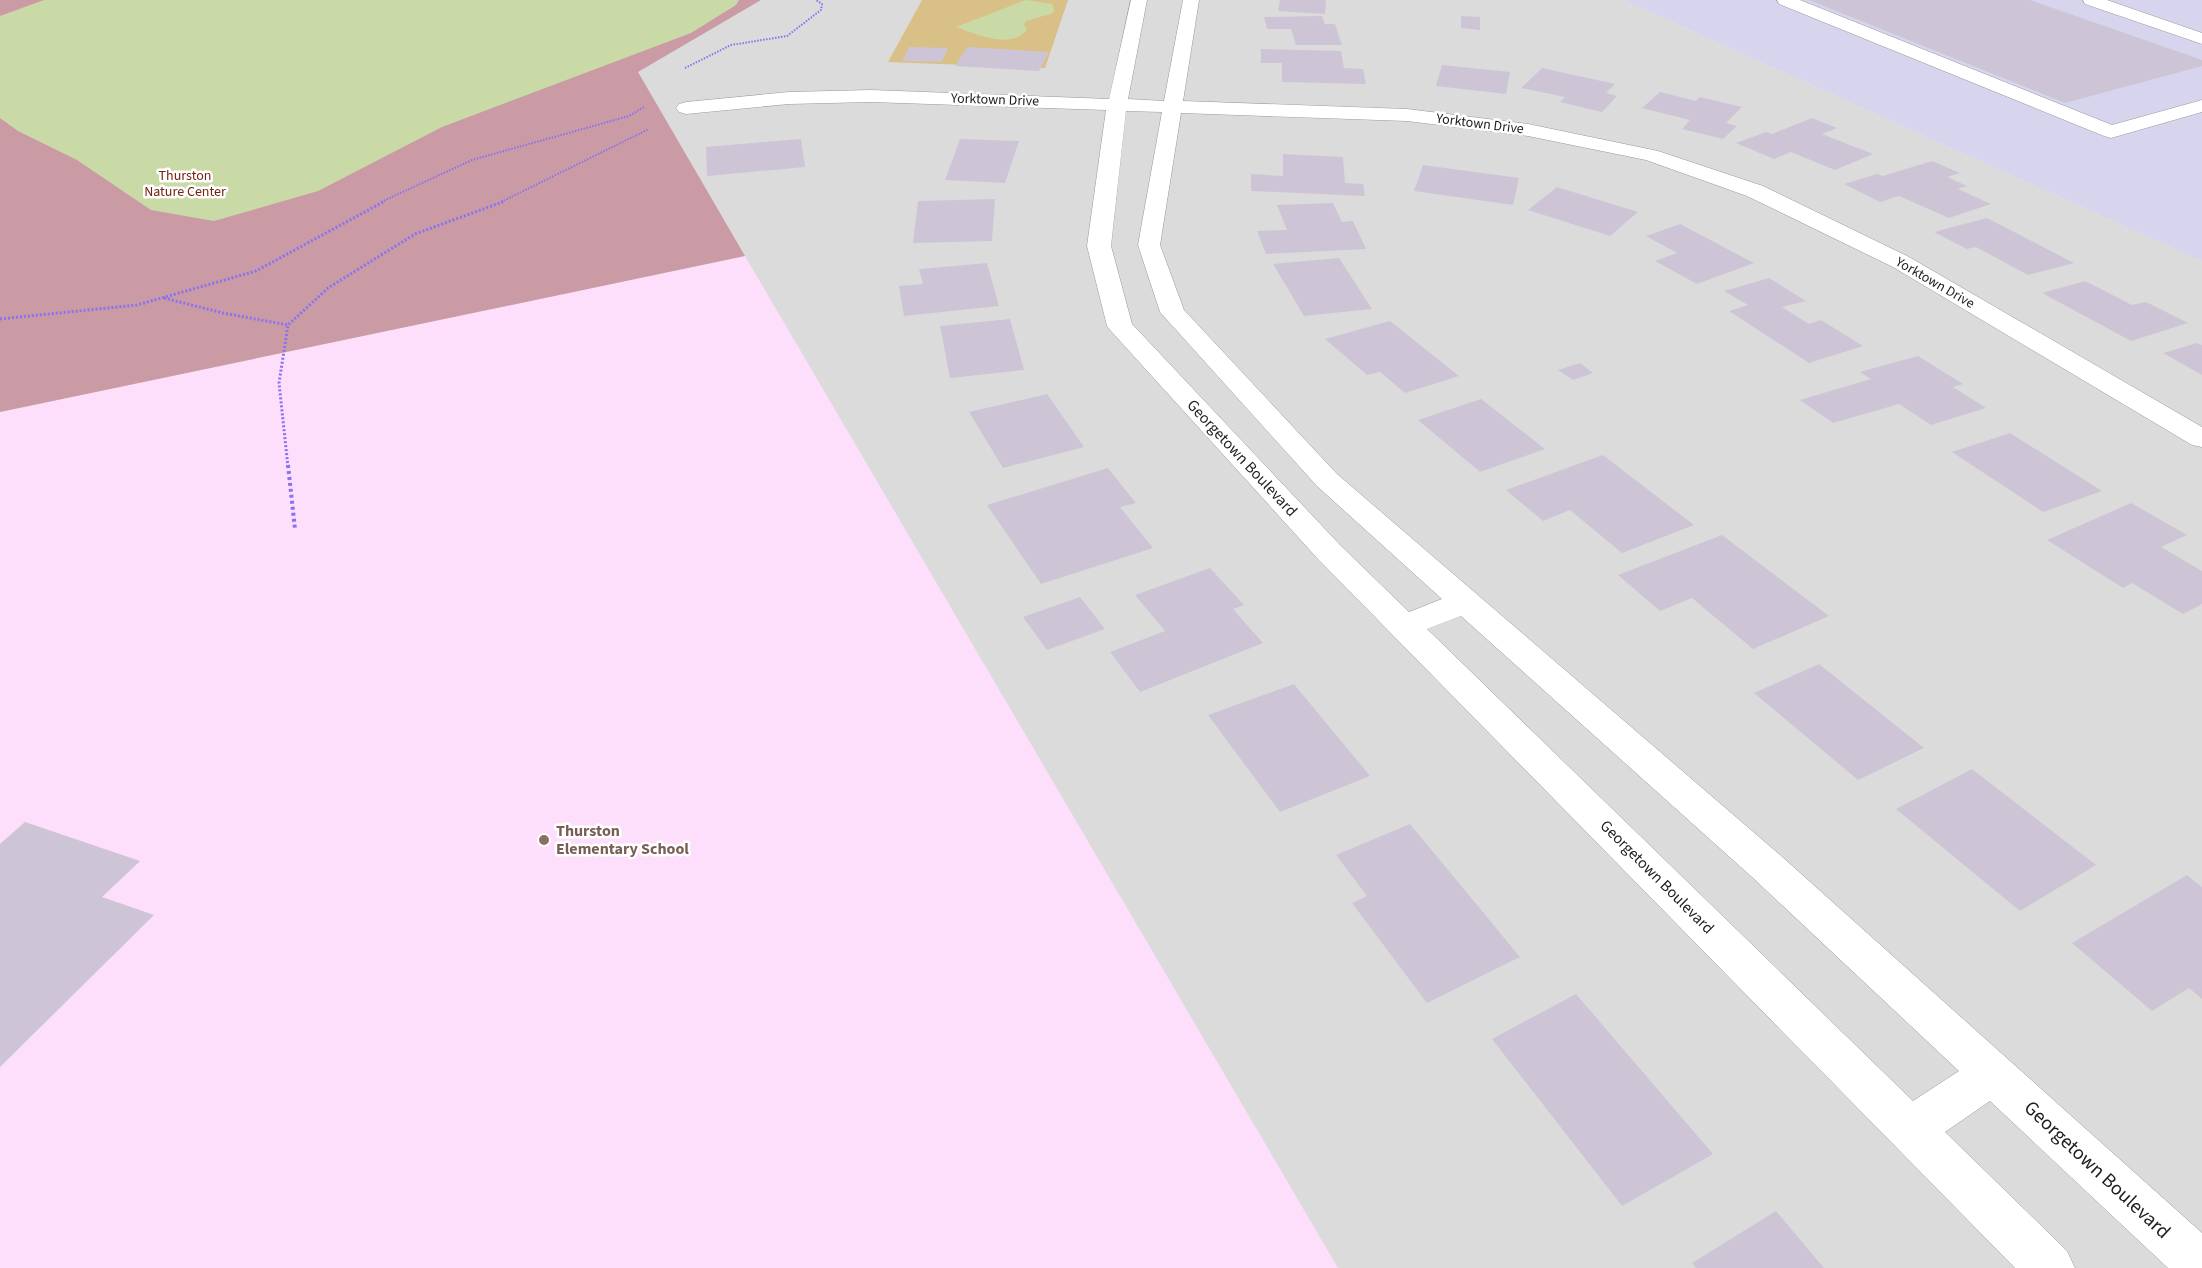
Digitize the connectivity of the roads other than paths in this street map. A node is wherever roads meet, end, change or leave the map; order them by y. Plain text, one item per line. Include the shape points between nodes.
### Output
1 (1139, 0) edge
2 (1191, 0) edge
3 (1785, 0) edge
4 (2091, 0) edge
5 (2202, 39) edge
6 (1117, 104) junction
7 (2202, 106) edge
8 (686, 108) road end
9 (1172, 108) junction
10 (1133, 275) junction
11 (2202, 439) edge
12 (1466, 602) junction
13 (1403, 626) junction
14 (1992, 1074) junction
15 (1911, 1129) junction
16 (2202, 1266) edge
17 (2050, 1268) edge

1 - 6 street, Georgetown Boulevard
2 - 9 street, Georgetown Boulevard
3 - 7 street via 2110,132
4 - 5 street
6 - 8 street, Yorktown Drive via 871,96
6 - 9 street, Yorktown Drive
6 - 10 street, Georgetown Boulevard via 1099,246
9 - 10 street, Georgetown Boulevard via 1149,246
9 - 11 street, Yorktown Drive via 1407,115 1528,130 1651,155 1755,191 1901,262
10 - 12 street, Georgetown Boulevard via 1328,480
10 - 13 street, Georgetown Boulevard via 1120,326 1329,552
12 - 13 street
12 - 14 street, Georgetown Boulevard via 1766,866
13 - 15 street, Georgetown Boulevard
14 - 15 street
14 - 16 street, Georgetown Boulevard
15 - 17 street, Georgetown Boulevard

